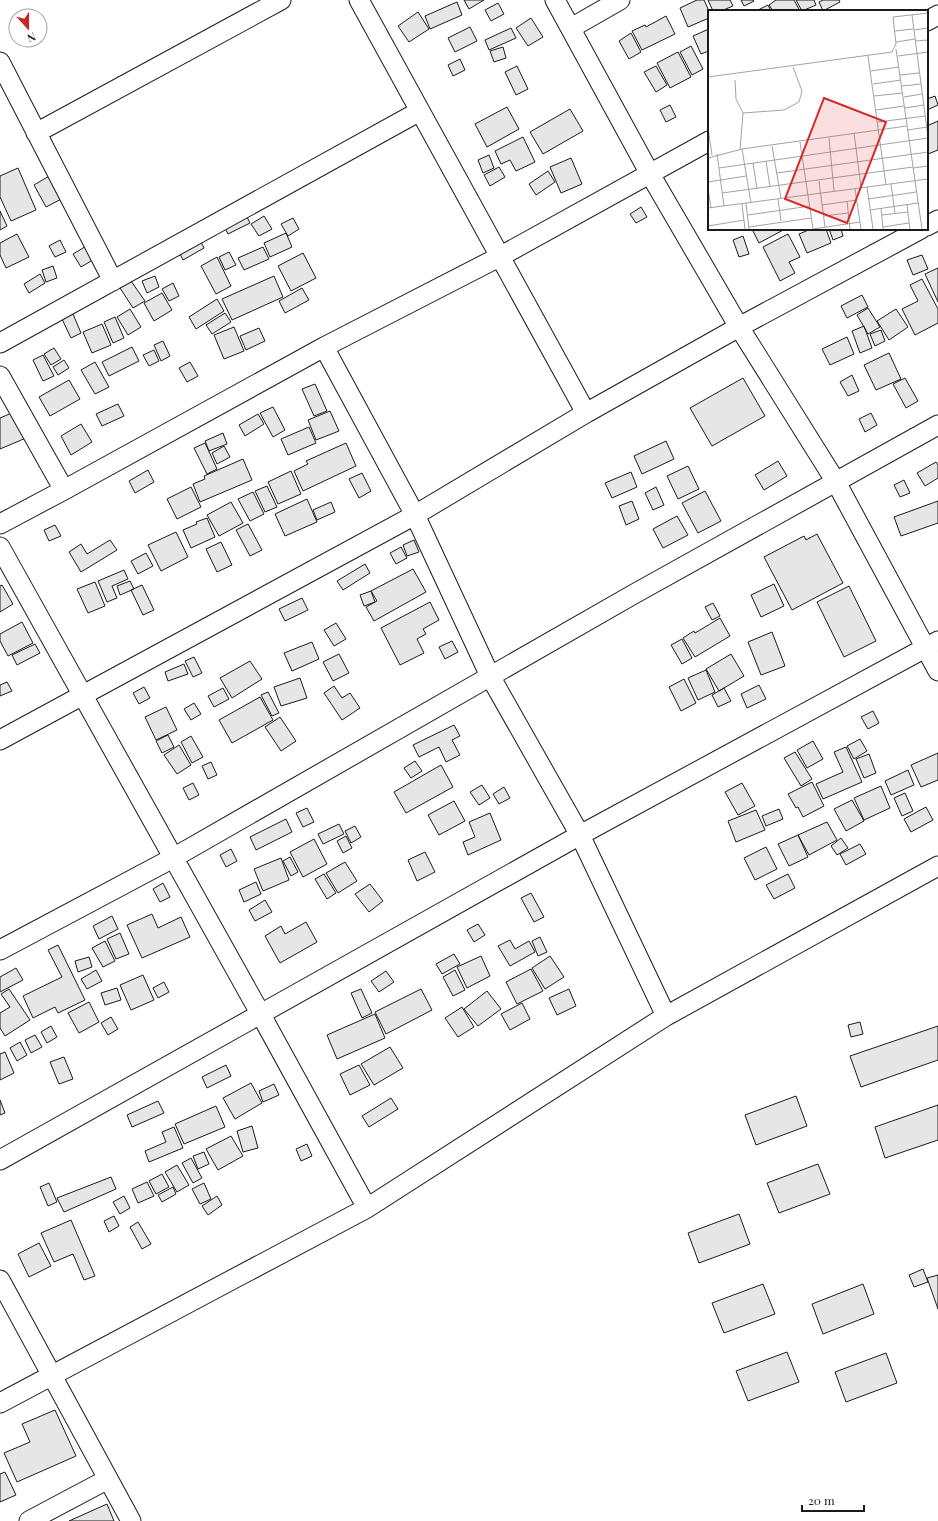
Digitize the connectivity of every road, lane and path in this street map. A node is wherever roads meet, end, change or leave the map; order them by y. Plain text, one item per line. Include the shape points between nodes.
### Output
1 (281, 0) edge
2 (359, 0) edge
3 (555, 0) edge
4 (620, 0) edge
5 (938, 15) edge
6 (928, 20) edge
7 (571, 28) junction
8 (0, 62) edge
9 (420, 111) junction
10 (36, 133) junction
11 (708, 142) edge
12 (650, 174) junction
13 (938, 220) edge
14 (928, 225) edge
15 (919, 230) edge
16 (501, 256) junction
17 (113, 281) junction
18 (739, 327) junction
19 (0, 344) edge
20 (324, 347) junction
21 (0, 376) edge
22 (586, 412) junction
23 (938, 426) edge
24 (836, 482) junction
25 (64, 490) junction
26 (415, 515) junction
27 (0, 524) edge
28 (0, 547) edge
29 (932, 645) edge
30 (938, 671) edge
31 (490, 676) junction
32 (83, 695) junction
33 (0, 740) edge
34 (580, 835) junction
35 (173, 858) junction
36 (938, 866) edge
37 (0, 950) edge
38 (260, 1013) junction
39 (666, 1016) junction
40 (0, 1160) edge
41 (367, 1208) junction
42 (0, 1280) edge
43 (52, 1376) junction
44 (0, 1403) edge
45 (108, 1479) junction
46 (29, 1521) edge
47 (131, 1521) edge

1 - 10 street
2 - 9 street
3 - 7 street
4 - 7 street
5 - 6 street
7 - 12 street
8 - 10 street
9 - 16 street
9 - 17 street
10 - 17 street
11 - 12 street
12 - 16 street
12 - 18 street
13 - 14 street
15 - 18 street
16 - 20 street
16 - 22 street
17 - 19 street
18 - 22 street
18 - 24 street
20 - 25 street
20 - 26 street
21 - 25 street
22 - 26 street
23 - 24 street
24 - 29 street
24 - 31 street
25 - 27 street
26 - 31 street
26 - 32 street
28 - 32 street
29 - 30 street
29 - 34 street
31 - 34 street
31 - 35 street
32 - 33 street
32 - 35 street
34 - 38 street
34 - 39 street
35 - 37 street
35 - 38 street
36 - 39 street
38 - 40 street
38 - 41 street
39 - 41 street
41 - 43 street
42 - 43 street
43 - 44 street
43 - 45 street
45 - 46 street
45 - 47 street

